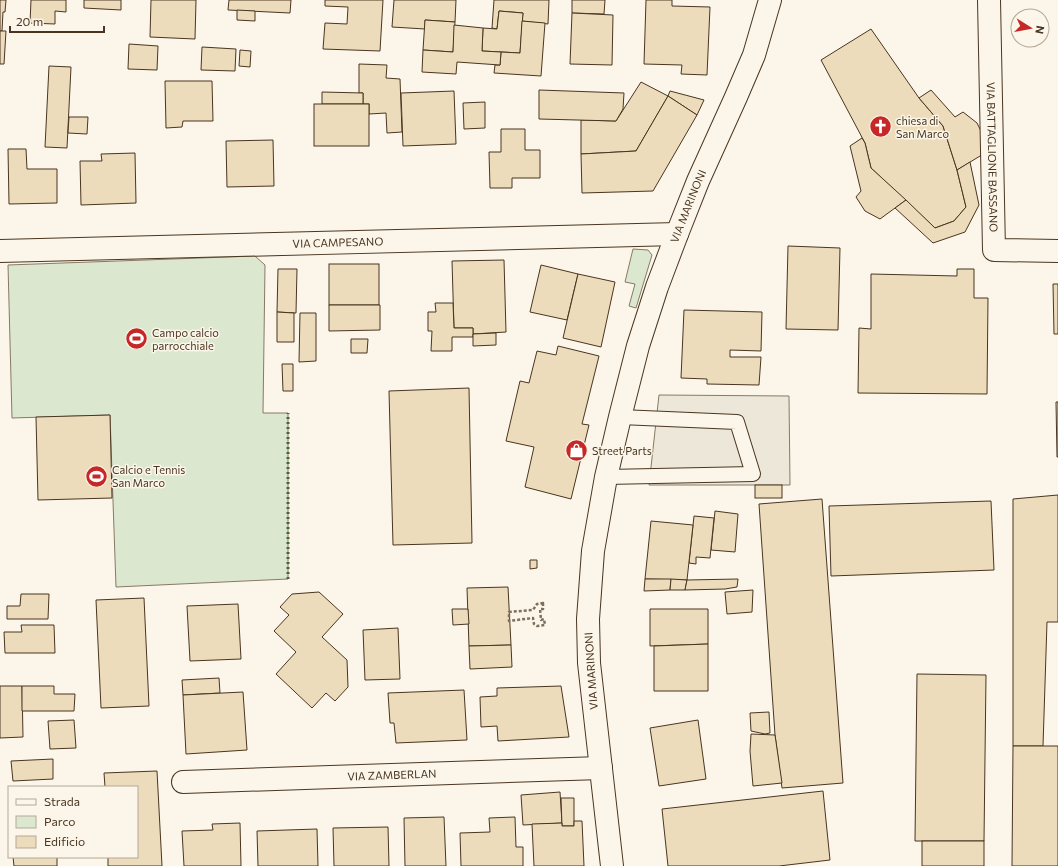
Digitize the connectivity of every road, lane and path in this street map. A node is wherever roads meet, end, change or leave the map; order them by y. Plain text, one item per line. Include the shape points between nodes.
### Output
1 (770, 0) edge
2 (989, 0) edge
3 (677, 234) junction
4 (0, 251) edge
5 (1058, 251) edge
6 (620, 417) junction
7 (606, 477) junction
8 (543, 603) joint
9 (601, 768) junction
10 (183, 782) dead end
11 (612, 866) edge

1 - 3 street, VIA MARINONI via 754,55
2 - 5 street, VIA BATTAGLIONE BASSANO via 994,250
3 - 4 street, VIA CAMPESANO
3 - 6 street, VIA MARINONI via 640,339
6 - 7 street, VIA MARINONI
6 - 7 lane via 737,422 754,474
7 - 9 street, VIA MARINONI via 593,551 588,620 589,663
8 - 8 path via 543,609 540,609 541,620 544,619 545,625 537,626 533,618 510,621 509,612 533,610 537,604
9 - 10 street, VIA ZAMBERLAN
9 - 11 street, VIA MARINONI

